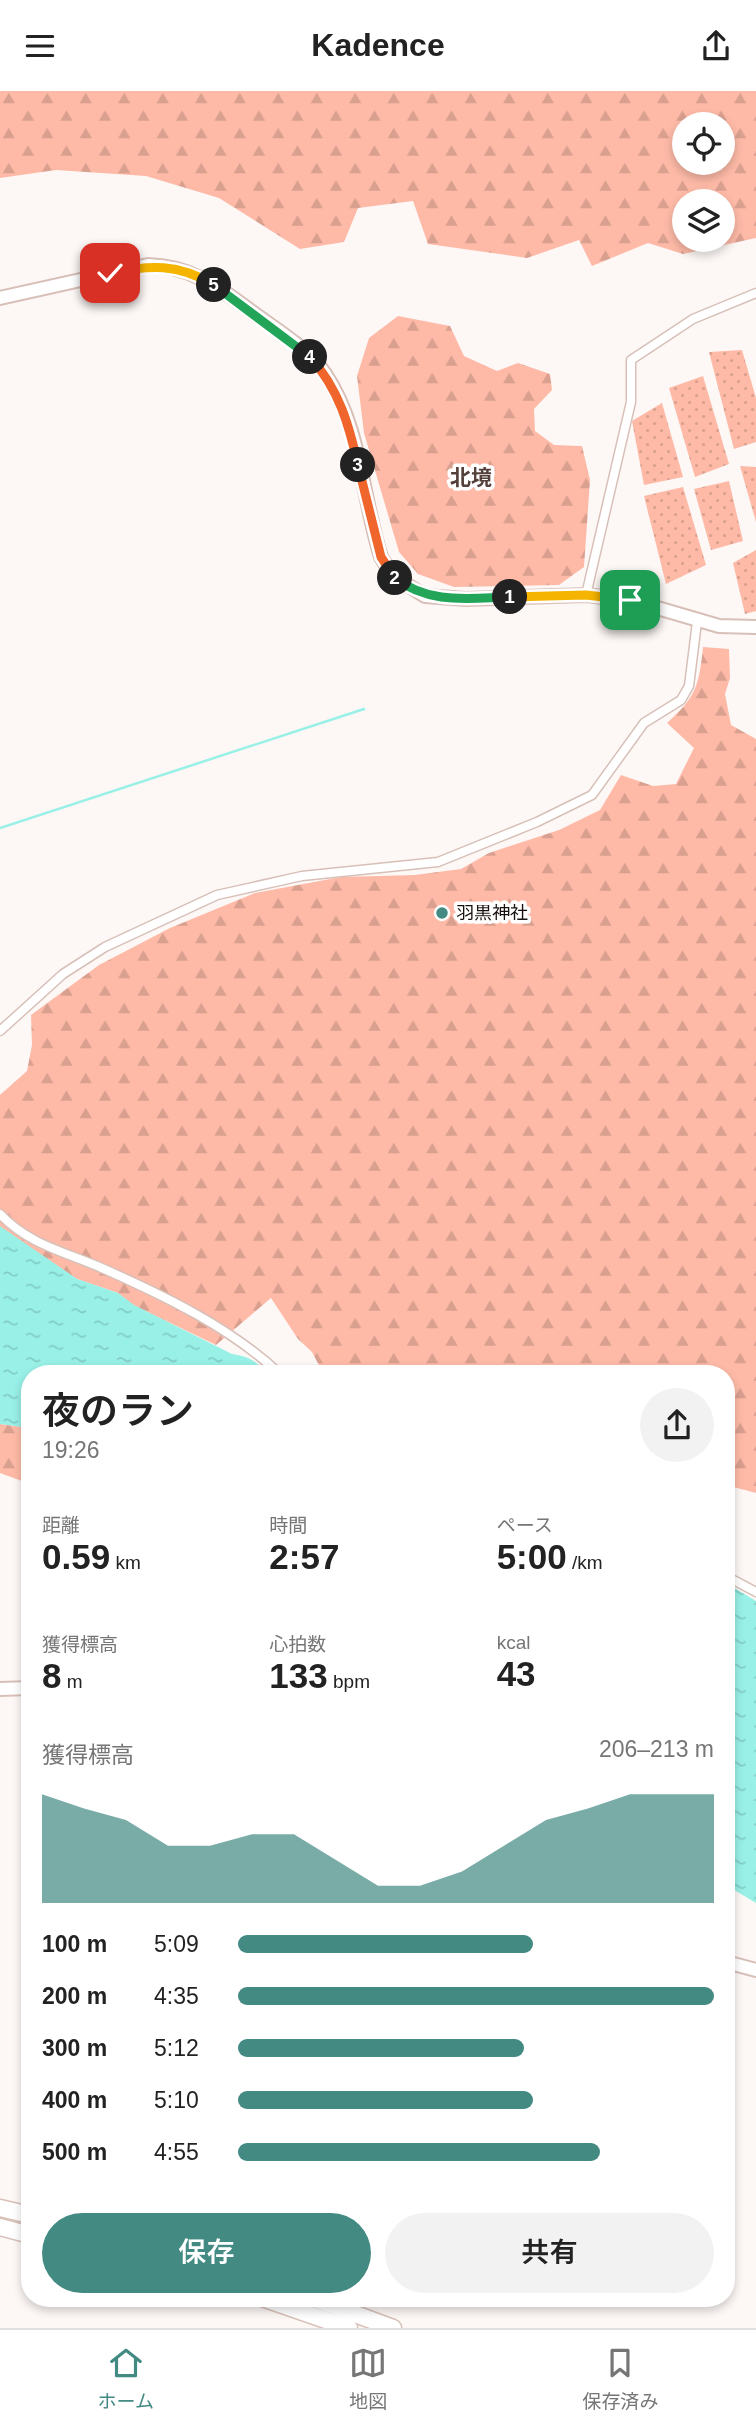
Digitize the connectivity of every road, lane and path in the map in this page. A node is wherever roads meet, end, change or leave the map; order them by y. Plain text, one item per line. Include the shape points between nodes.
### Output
1 (756, 293) edge
2 (0, 298) edge
3 (586, 595) junction
4 (697, 621) junction
5 (756, 627) edge
6 (0, 1031) edge
7 (0, 1214) edge
8 (271, 1365) edge
9 (735, 1581) edge
10 (756, 1592) edge
11 (21, 1688) edge
12 (0, 1689) edge
13 (735, 1964) edge
14 (756, 1969) edge
15 (0, 2208) edge
16 (21, 2213) edge
17 (0, 2227) edge
18 (21, 2233) edge
19 (288, 2307) edge
20 (336, 2307) edge
21 (349, 2328) edge
22 (393, 2328) edge

1 - 3 street via 693,319 631,360 631,402
2 - 3 main road via 148,265 170,265 199,275 305,352 324,373 348,419 375,538 393,576 409,589 437,598
3 - 4 main road via 630,600
4 - 5 main road
4 - 6 street via 689,686 681,700 644,723 592,795 438,862 302,876 217,895 105,947 63,974
7 - 8 street via 36,1243 103,1269 226,1332
9 - 10 street
11 - 12 main road
13 - 14 main road
15 - 16 highway
17 - 18 highway
19 - 21 highway
20 - 22 highway

